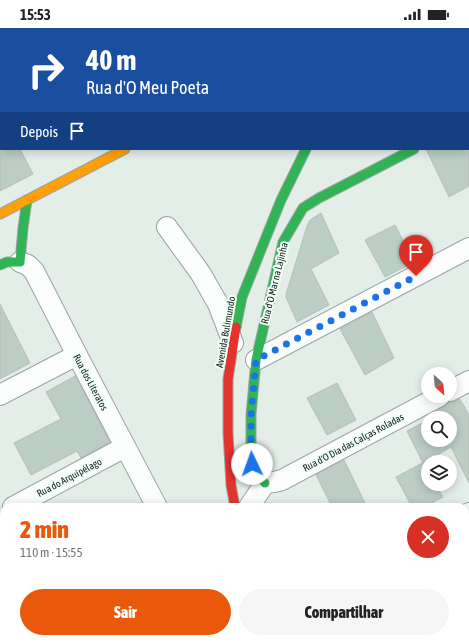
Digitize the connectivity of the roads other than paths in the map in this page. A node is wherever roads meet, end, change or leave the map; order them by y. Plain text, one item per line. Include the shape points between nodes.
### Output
1 (123, 150) edge
2 (306, 150) edge
3 (412, 150) edge
4 (27, 200) junction
5 (0, 214) edge
6 (167, 227) dead end
7 (469, 248) edge
8 (20, 262) junction
9 (0, 265) edge
10 (233, 343) junction
11 (76, 354) junction
12 (256, 360) junction
13 (469, 381) edge
14 (457, 387) edge
15 (0, 395) edge
16 (427, 403) edge
17 (125, 447) junction
18 (265, 482) junction
19 (20, 503) edge
20 (155, 503) edge
21 (234, 503) edge
22 (252, 503) edge

1 - 4 street
2 - 10 street, Avenida Bulimundo via 281,200 242,297
3 - 12 street, Rua d'O Mar na Lajinha via 303,208 283,242
4 - 5 street
4 - 8 street
6 - 10 street via 201,274 218,304
7 - 12 street
8 - 9 street
8 - 11 street, Rua dos Literatos via 34,271
10 - 21 street, Avenida Bulimundo via 228,379 228,433
11 - 15 street
11 - 17 street, Rua dos Literatos
12 - 18 street, Rua d'O Mar na Lajinha via 251,416 251,457 254,472
13 - 14 street
16 - 18 street, Rua d'O Dia das Calças Roladas via 282,480
17 - 19 street, Rua do Arquipélago
17 - 20 street, Rua dos Literatos
18 - 22 street

